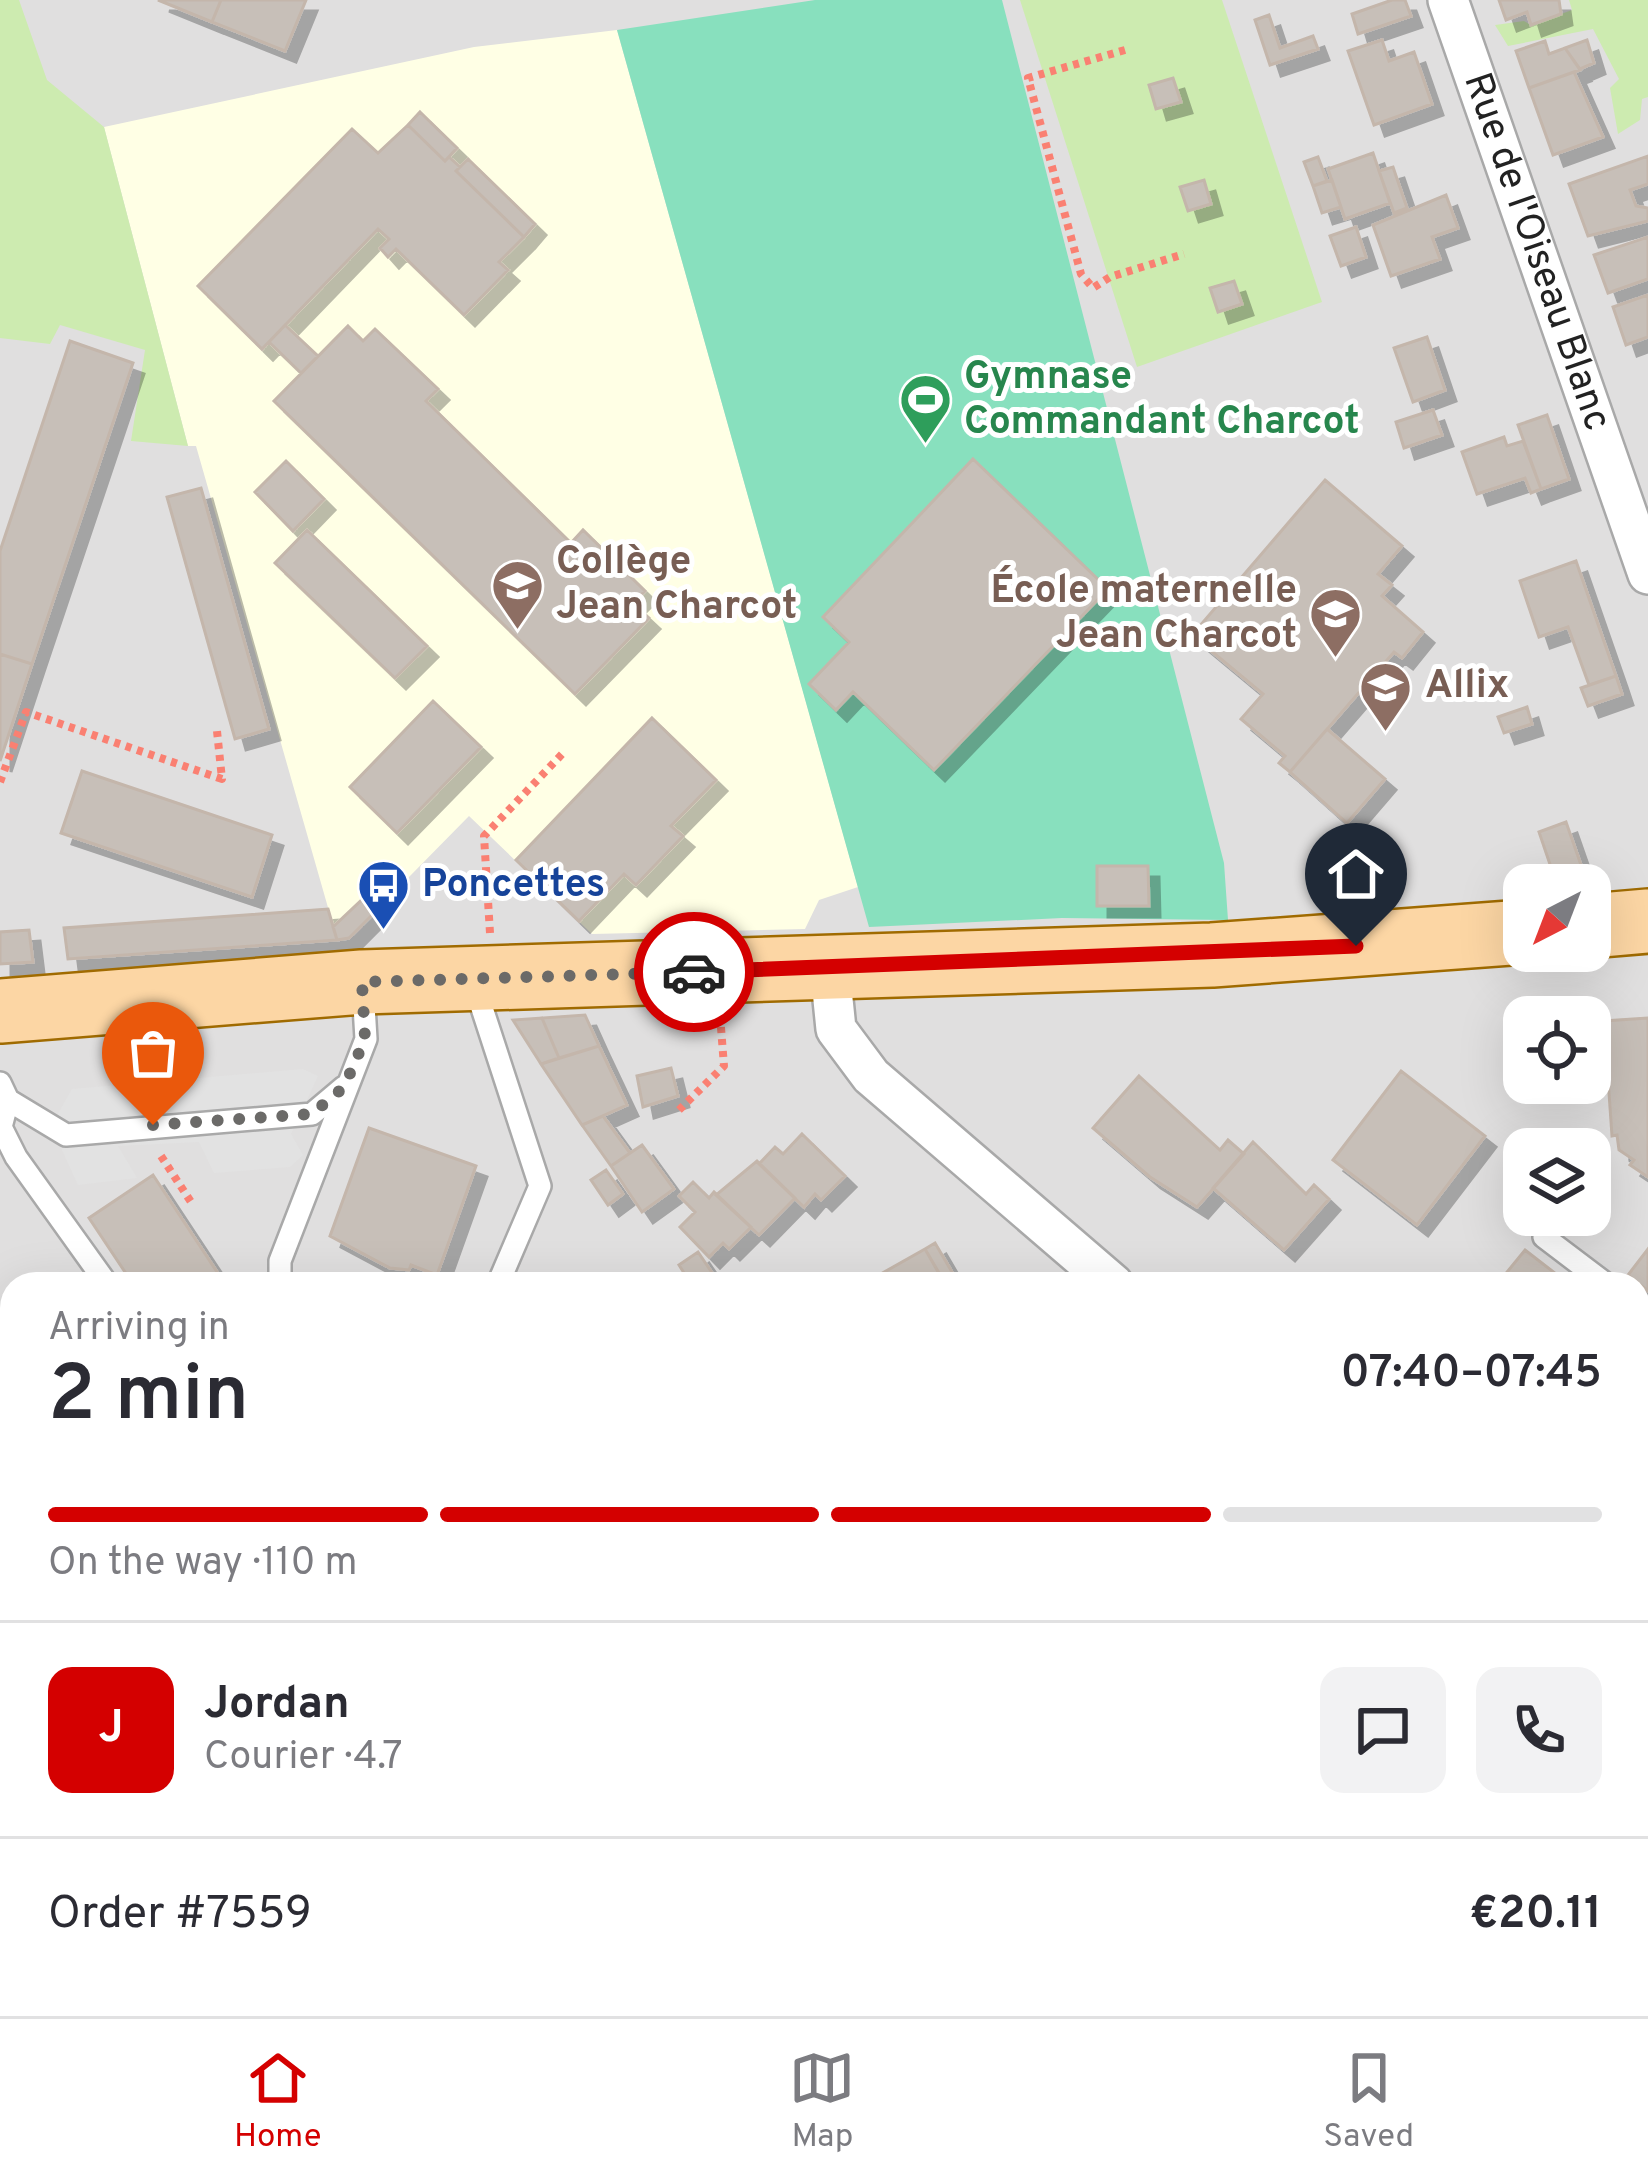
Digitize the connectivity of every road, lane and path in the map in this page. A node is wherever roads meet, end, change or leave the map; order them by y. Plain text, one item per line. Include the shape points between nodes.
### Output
1 (1448, 0) edge
2 (1125, 50) dead end
3 (1184, 254) dead end
4 (1648, 574) edge
5 (217, 731) dead end
6 (565, 751) dead end
7 (0, 782) edge
8 (1648, 921) edge
9 (1611, 924) edge
10 (1503, 934) edge
11 (484, 959) junction
12 (830, 970) junction
13 (362, 982) junction
14 (720, 1008) dead end
15 (0, 1011) edge
16 (344, 1087) junction
17 (4, 1092) edge
18 (679, 1109) dead end
19 (1544, 1237) dead end
20 (98, 1272) edge
21 (280, 1272) edge
22 (503, 1272) edge
23 (1100, 1272) edge
24 (1590, 1272) edge

1 - 4 street, Rue de l'Oiseau Blanc
2 - 3 path via 1028,78 1082,274 1093,288
5 - 7 path via 222,779 26,712
6 - 11 path via 484,836
8 - 9 main road
10 - 12 main road via 1287,952
11 - 12 main road
11 - 13 main road
11 - 22 lane via 481,1005 540,1186
12 - 23 street via 836,1029 871,1076
13 - 15 main road
13 - 16 lane via 365,1039
14 - 18 path via 724,1066
16 - 17 lane via 312,1114 66,1135
16 - 21 lane
17 - 20 lane via 1,1127 16,1157
19 - 24 lane

